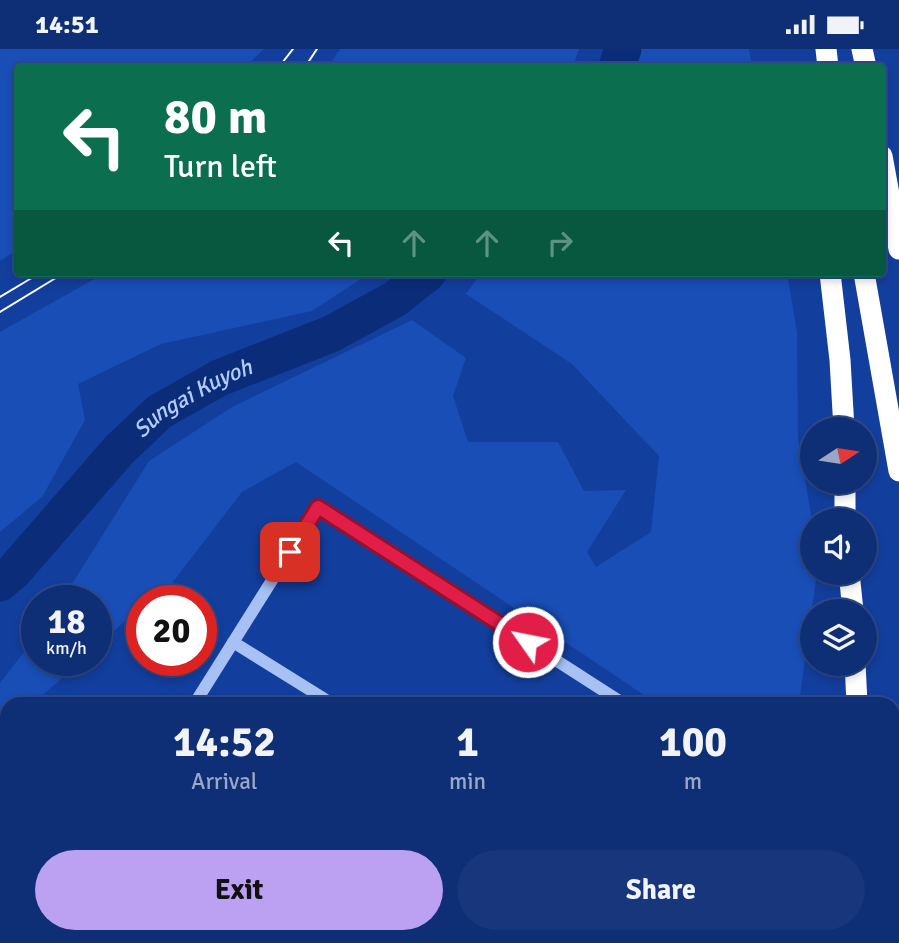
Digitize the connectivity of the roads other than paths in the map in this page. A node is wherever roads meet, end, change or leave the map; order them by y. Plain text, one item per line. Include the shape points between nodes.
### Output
1 (886, 178) edge
2 (899, 249) edge
3 (830, 277) edge
4 (865, 277) edge
5 (843, 417) edge
6 (899, 471) edge
7 (233, 642) junction
8 (855, 676) edge
9 (199, 697) edge
10 (321, 697) edge
11 (613, 697) edge
12 (856, 697) edge

1 - 2 highway
3 - 5 highway
4 - 6 highway
7 - 9 street
7 - 10 street
7 - 11 street via 318,507
8 - 12 highway

